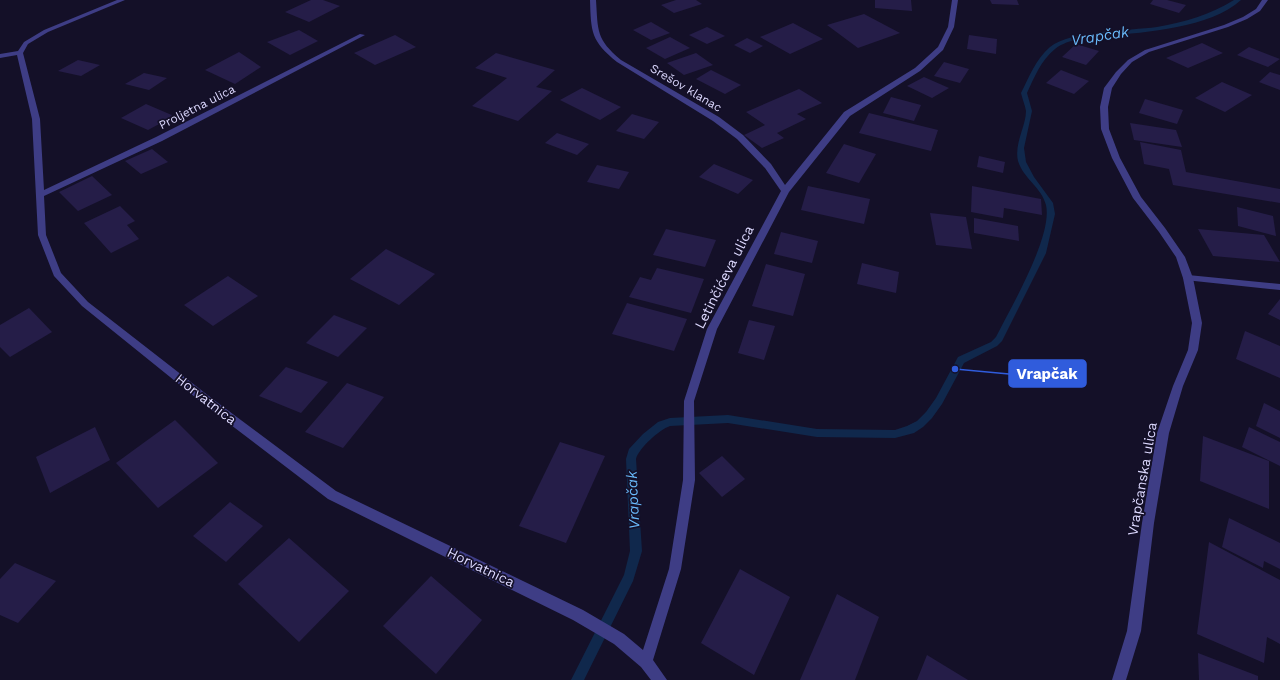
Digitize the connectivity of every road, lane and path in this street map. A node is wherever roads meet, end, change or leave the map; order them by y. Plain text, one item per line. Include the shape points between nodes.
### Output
1 (122, 0) edge
2 (593, 0) edge
3 (955, 0) edge
4 (1265, 0) edge
5 (362, 35) dead end
6 (20, 53) junction
7 (0, 56) edge
8 (785, 191) junction
9 (40, 195) junction
10 (1188, 278) junction
11 (1280, 287) edge
12 (646, 662) junction
13 (660, 680) edge
14 (1119, 680) edge

1 - 6 street via 46,31 26,43
2 - 8 street, Srešov klanac via 597,40 605,50 716,119 740,137 768,166
3 - 8 street, Letinčićeva ulica via 948,37 938,52 911,74 846,114
4 - 10 street, Vrapčanska ulica via 1258,10 1245,18 1147,51 1130,61 1108,88 1104,107 1105,129 1116,158 1137,198 1180,257
5 - 9 street, Proljetna ulica via 159,139
6 - 7 street
6 - 9 street, Horvatnica via 36,120
8 - 12 street, Letinčićeva ulica via 712,329 689,402 689,480 675,569
9 - 12 street, Horvatnica via 42,235 57,274 85,304 210,403 332,495 578,615 619,639
10 - 11 street
10 - 14 street, Vrapčanska ulica via 1197,323 1193,350 1163,433 1134,631
12 - 13 street, Horvatnica

